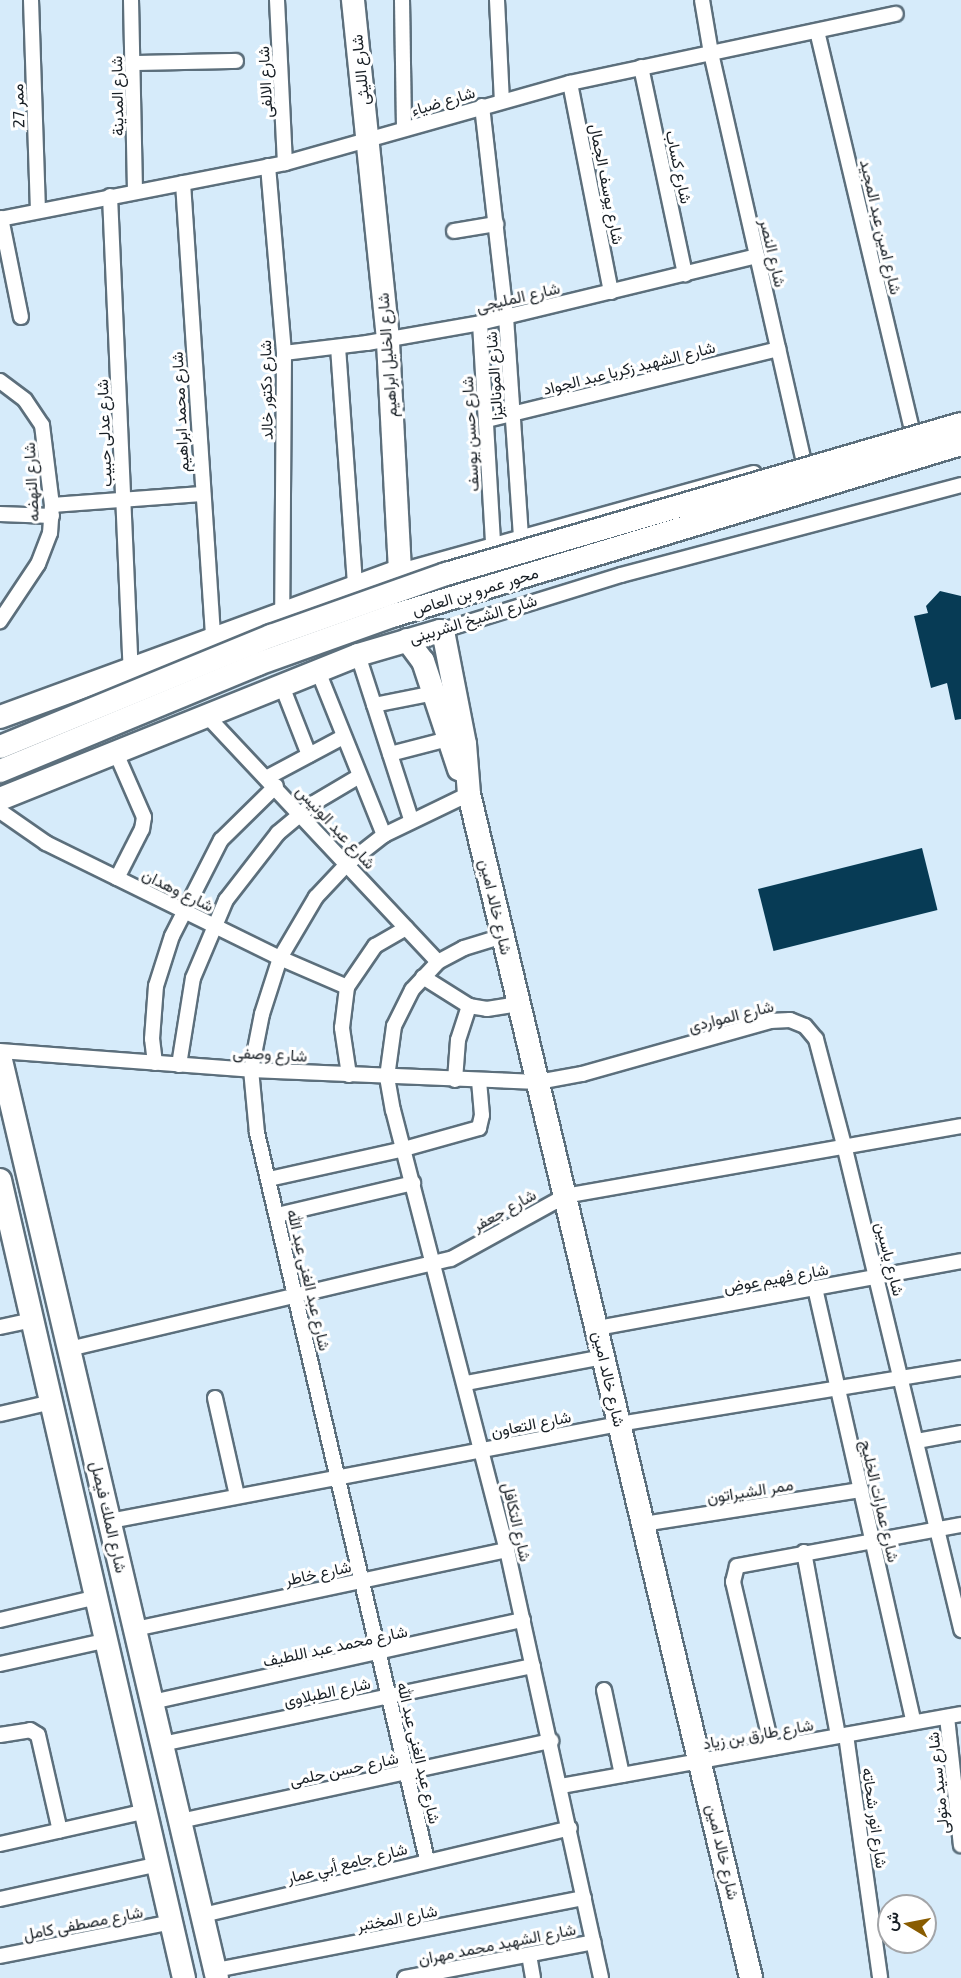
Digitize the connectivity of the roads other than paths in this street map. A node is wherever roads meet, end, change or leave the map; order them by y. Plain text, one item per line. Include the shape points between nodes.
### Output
1 (32, 0) edge
2 (131, 0) edge
3 (277, 0) edge
4 (353, 0) edge
5 (402, 0) edge
6 (497, 0) edge
7 (702, 0) edge
8 (896, 14) dead end
9 (817, 31) junction
10 (711, 53) junction
11 (236, 61) dead end
12 (132, 63) junction
13 (641, 67) junction
14 (570, 83) junction
15 (502, 101) junction
16 (482, 106) junction
17 (404, 129) junction
18 (367, 141) junction
19 (285, 163) junction
20 (268, 166) junction
21 (183, 183) junction
22 (135, 191) junction
23 (110, 195) junction
24 (38, 210) junction
25 (1, 218) edge
26 (496, 224) junction
27 (454, 231) dead end
28 (757, 256) junction
29 (685, 274) junction
30 (611, 292) junction
31 (21, 317) dead end
32 (506, 317) junction
33 (480, 323) junction
34 (388, 339) junction
35 (338, 347) junction
36 (778, 349) junction
37 (284, 353) junction
38 (0, 381) edge
39 (513, 414) junction
40 (961, 415) edge
41 (487, 420) junction
42 (961, 424) edge
43 (912, 430) junction
44 (961, 444) edge
45 (803, 459) junction
46 (961, 485) edge
47 (202, 494) junction
48 (124, 500) junction
49 (52, 510) junction
50 (0, 514) edge
51 (521, 537) junction
52 (493, 544) junction
53 (400, 571) junction
54 (355, 587) junction
55 (282, 613) junction
56 (0, 621) edge
57 (440, 631) junction
58 (213, 639) junction
59 (407, 640) junction
60 (358, 655) junction
61 (131, 669) junction
62 (318, 671) junction
63 (282, 686) junction
64 (434, 693) junction
65 (374, 705) junction
66 (8, 714) edge
67 (207, 716) junction
68 (343, 737) junction
69 (448, 739) junction
70 (0, 747) edge
71 (116, 753) junction
72 (390, 754) junction
73 (309, 755) junction
74 (0, 771) edge
75 (49, 777) junction
76 (358, 777) junction
77 (272, 782) junction
78 (468, 787) junction
79 (0, 799) edge
80 (0, 811) edge
81 (300, 813) junction
82 (411, 819) junction
83 (384, 835) junction
84 (347, 864) junction
85 (117, 879) junction
86 (183, 911) junction
87 (212, 925) junction
88 (406, 928) junction
89 (503, 936) junction
90 (280, 958) junction
91 (438, 962) junction
92 (423, 977) junction
93 (347, 987) junction
94 (519, 1004) junction
95 (469, 1006) junction
96 (0, 1051) edge
97 (0, 1056) edge
98 (155, 1063) junction
99 (179, 1065) junction
100 (251, 1070) junction
101 (349, 1075) junction
102 (387, 1077) junction
103 (455, 1080) junction
104 (479, 1081) junction
105 (538, 1082) junction
106 (961, 1126) edge
107 (404, 1149) junction
108 (845, 1149) junction
109 (269, 1179) junction
110 (0, 1180) edge
111 (413, 1183) junction
112 (565, 1196) junction
113 (277, 1215) junction
114 (961, 1261) edge
115 (435, 1264) junction
116 (877, 1276) junction
117 (815, 1288) junction
118 (296, 1296) junction
119 (33, 1320) junction
120 (0, 1328) edge
121 (597, 1328) junction
122 (69, 1349) junction
123 (604, 1357) junction
124 (961, 1368) edge
125 (902, 1377) junction
126 (466, 1383) junction
127 (837, 1388) junction
128 (215, 1398) dead end
129 (52, 1402) junction
130 (0, 1414) edge
131 (620, 1424) junction
132 (961, 1432) edge
133 (917, 1441) junction
134 (483, 1450) junction
135 (338, 1478) junction
136 (861, 1490) junction
137 (237, 1496) junction
138 (110, 1521) junction
139 (643, 1524) junction
140 (961, 1525) edge
141 (939, 1529) junction
142 (872, 1540) junction
143 (507, 1550) junction
144 (804, 1552) junction
145 (362, 1580) junction
146 (97, 1597) junction
147 (0, 1620) edge
148 (523, 1620) junction
149 (135, 1629) junction
150 (961, 1630) edge
151 (108, 1640) junction
152 (379, 1654) junction
153 (0, 1664) edge
154 (533, 1666) junction
155 (604, 1690) dead end
156 (389, 1696) junction
157 (152, 1702) junction
158 (961, 1714) edge
159 (947, 1717) junction
160 (914, 1722) junction
161 (0, 1735) edge
162 (842, 1736) junction
163 (551, 1741) junction
164 (162, 1744) junction
165 (772, 1748) junction
166 (702, 1761) junction
167 (406, 1772) junction
168 (622, 1775) junction
169 (561, 1786) junction
170 (147, 1811) junction
171 (180, 1821) junction
172 (570, 1828) junction
173 (60, 1831) junction
174 (0, 1844) edge
175 (961, 1845) edge
176 (427, 1860) junction
177 (159, 1864) junction
178 (584, 1898) junction
179 (0, 1899) edge
180 (203, 1915) junction
181 (172, 1922) junction
182 (594, 1942) junction
183 (529, 1954) junction
184 (0, 1956) edge
185 (472, 1972) edge
186 (217, 1974) edge
187 (184, 1978) edge
188 (406, 1978) edge
189 (533, 1978) edge
190 (601, 1978) edge
191 (751, 1978) edge
192 (880, 1978) edge

1 - 24 street, ممر 27
2 - 12 street, شارع المدينة
3 - 19 street, شارع الالفى
4 - 18 main road, شارع الليثى
5 - 17 street
6 - 15 street
7 - 10 street, شارع النصر
8 - 9 street, شارع ضياء
9 - 10 street, شارع ضياء
9 - 43 street, شارع امين عبد المجيد
10 - 13 street, شارع ضياء
10 - 28 street, شارع النصر
11 - 12 street
12 - 22 street, شارع المدينة
13 - 14 street, شارع ضياء
13 - 29 street, شارع كساب
14 - 15 street, شارع ضياء
14 - 30 street, شارع يوسف الجمال
15 - 16 street, شارع ضياء
16 - 17 street, شارع ضياء
16 - 26 street, شارع الموناليزا
17 - 18 street, شارع ضياء
18 - 19 street, شارع ضياء
18 - 34 main road, شارع الخليل ابراهيم
19 - 20 street, شارع ضياء
20 - 21 street, شارع ضياء
20 - 37 street, شارع دكتور خالد
21 - 22 street, شارع ضياء
21 - 47 street, شارع محمد ابراهيم
22 - 23 street, شارع ضياء
23 - 24 street, شارع ضياء
23 - 48 street, شارع عدلى حبيب
24 - 25 street, شارع ضياء
25 - 31 street
26 - 27 street
26 - 32 street, شارع الموناليزا
28 - 29 street, شارع المليجى
28 - 36 street, شارع النصر
29 - 30 street, شارع المليجى
30 - 32 street, شارع المليجى
32 - 33 street, شارع المليجى
32 - 39 street, شارع الموناليزا
33 - 34 street, شارع المليجى
33 - 41 street, شارع حسن يوسف
34 - 35 street, شارع المليجى
34 - 53 main road, شارع الخليل ابراهيم
35 - 37 street, شارع المليجى
35 - 54 street
36 - 39 street, شارع الشهيد زكريا عبد الجواد
36 - 45 street, شارع النصر
37 - 55 street, شارع دكتور خالد
38 - 49 street, شارع النهضه via 25,400 42,425
39 - 41 street, شارع الشهيد زكريا عبد الجواد
39 - 51 street, شارع الموناليزا
40 - 43 street
41 - 52 street, شارع حسن يوسف
42 - 70 main road, محور عمرو بن العاص, bridge via 446,574 261,640
43 - 45 street
44 - 74 main road, محور عمرو بن العاص, bridge via 392,616 258,664
45 - 51 street
46 - 57 street, شارع الشيخ الشربينى via 621,574
47 - 48 street
47 - 58 street, شارع محمد ابراهيم
48 - 49 street
48 - 61 street, شارع عدلى حبيب
49 - 50 street
49 - 56 street, شارع النهضه via 38,564
51 - 52 street
52 - 53 street
53 - 54 main road
54 - 55 main road
55 - 58 main road
57 - 59 main road, شارع الشيخ الشربينى
57 - 78 main road, شارع خالد امين via 446,639 465,744
58 - 61 main road
59 - 60 main road, شارع الشيخ الشربينى
59 - 64 main road, شارع خالد امين via 418,651
60 - 62 main road, شارع الشيخ الشربينى
60 - 65 street
61 - 66 main road
62 - 63 main road, شارع الشيخ الشربينى
62 - 68 street
63 - 67 main road, شارع الشيخ الشربينى
63 - 73 street
64 - 65 street
64 - 69 main road, شارع خالد امين
65 - 72 street
66 - 75 main road via 3,750 20,773
67 - 71 main road, شارع الشيخ الشربينى
67 - 77 street, شارع عبد الونيس
68 - 73 street
68 - 76 street
69 - 72 street
69 - 78 main road, شارع خالد امين
71 - 75 main road, شارع الشيخ الشربينى
71 - 85 street via 144,817
72 - 82 street
73 - 77 street
75 - 79 main road, شارع الشيخ الشربينى
76 - 81 street
76 - 83 street
77 - 81 street, شارع عبد الونيس
77 - 86 street via 221,840
78 - 82 street, شارع عبد الغنى عبد الله
78 - 89 main road, شارع خالد امين
80 - 85 street, شارع وهدان via 31,835
81 - 84 street, شارع عبد الونيس
81 - 87 street via 259,854
82 - 83 street, شارع عبد الغنى عبد الله
83 - 84 street, شارع عبد الغنى عبد الله
84 - 88 street, شارع عبد الونيس
84 - 90 street, شارع عبد الغنى عبد الله via 309,907
85 - 86 street, شارع وهدان
86 - 87 street, شارع وهدان
86 - 98 street via 156,986 152,1030
87 - 90 street, شارع وهدان
87 - 99 street via 193,978
88 - 91 street, شارع عبد الونيس
88 - 93 street via 375,946
89 - 91 street via 464,948
89 - 94 main road, شارع خالد امين
90 - 93 street, شارع وهدان
90 - 100 street, شارع عبد الغنى عبد الله via 262,1014
91 - 92 street
92 - 95 street
92 - 102 street via 394,1026
93 - 101 street via 342,1028
94 - 95 street via 487,1009
94 - 105 main road, شارع خالد امين
95 - 103 street via 458,1040
96 - 98 street, شارع وصفى
97 - 122 main road, شارع الملك فيصل
98 - 99 street, شارع وصفى
99 - 100 street, شارع وصفى
100 - 101 street, شارع وصفى
100 - 109 street, شارع عبد الغنى عبد الله via 255,1123
101 - 102 street, شارع وصفى
102 - 103 street, شارع وصفى
102 - 107 street, شارع التكافل
103 - 104 street, شارع وصفى
104 - 105 street, شارع وصفى
104 - 107 street via 479,1128
105 - 108 street, شارع المواردى via 582,1074 770,1021 790,1020 805,1026 816,1039
105 - 112 main road, شارع خالد امين
106 - 108 street, شارع جعفر
107 - 109 street
107 - 111 street, شارع التكافل
108 - 112 street, شارع جعفر
108 - 116 street, شارع ياسين
109 - 113 street, شارع عبد الغنى عبد الله
110 - 119 main road, شارع الملك فيصل
111 - 113 street
111 - 115 street, شارع التكافل
112 - 115 street, شارع جعفر via 457,1256
112 - 121 main road, شارع خالد امين
113 - 118 street, شارع عبد الغنى عبد الله
114 - 116 street, شارع فهيم عوض
115 - 118 street, شارع جعفر
115 - 126 street, شارع التكافل
116 - 117 street, شارع فهيم عوض
116 - 125 street, شارع ياسين
117 - 121 street, شارع فهيم عوض
117 - 127 street, شارع عمارات الخليج
118 - 122 street, شارع جعفر
118 - 135 street, شارع عبد الغنى عبد الله
119 - 120 street
119 - 129 main road, شارع الملك فيصل
121 - 123 main road, شارع خالد امين
122 - 138 main road, شارع الملك فيصل
123 - 126 street
123 - 131 main road, شارع خالد امين
124 - 125 street, شارع التعاون
125 - 127 street, شارع التعاون
125 - 133 street, شارع ياسين
126 - 134 street, شارع التكافل
127 - 131 street, شارع التعاون
127 - 136 street, شارع عمارات الخليج
128 - 137 street
129 - 130 street
129 - 146 main road, شارع الملك فيصل
131 - 134 street, شارع التعاون
131 - 139 main road, شارع خالد امين
132 - 133 street
133 - 141 street, شارع ياسين
134 - 135 street, شارع التعاون
134 - 143 street, شارع التكافل
135 - 137 street, شارع التعاون
135 - 145 street, شارع عبد الغنى عبد الله
136 - 139 street, ممر الشيراتون
136 - 142 street, شارع عمارات الخليج
137 - 138 street, شارع التعاون
138 - 149 main road, شارع الملك فيصل
139 - 166 main road, شارع خالد امين
140 - 141 street
141 - 142 street
141 - 150 street, شارع ياسين
142 - 144 street
142 - 160 street, شارع عمارات الخليج
143 - 145 street, شارع خاطر
143 - 148 street, شارع التكافل
144 - 162 street, شارع انور شحاته
144 - 165 street via 744,1562 732,1574
145 - 149 street, شارع خاطر
145 - 152 street, شارع عبد الغنى عبد الله
146 - 147 street
146 - 151 main road, شارع الملك فيصل
148 - 152 street, شارع محمد عبد اللطيف
148 - 154 street, شارع التكافل
149 - 157 main road, شارع الملك فيصل
151 - 153 street
151 - 170 main road, شارع الملك فيصل
152 - 156 street, شارع عبد الغنى عبد الله
152 - 157 street, شارع محمد عبد اللطيف
154 - 156 street, شارع الطبلاوى
154 - 163 street, شارع التكافل
155 - 168 street
156 - 164 street, شارع الطبلاوى
156 - 167 street, شارع عبد الغنى عبد الله
157 - 164 main road, شارع الملك فيصل
158 - 159 street, شارع طارق بن زياد
159 - 160 street, شارع طارق بن زياد
159 - 175 street, شارع سيد متولى
160 - 162 street, شارع طارق بن زياد
161 - 173 street via 30,1730 38,1735
162 - 165 street, شارع طارق بن زياد
162 - 192 street, شارع انور شحاته
163 - 167 street, شارع حسن حلمى
163 - 169 street, شارع التكافل
164 - 171 main road, شارع الملك فيصل
165 - 166 street, شارع طارق بن زياد
166 - 168 street, شارع طارق بن زياد
166 - 191 main road, شارع خالد امين
167 - 171 street, شارع حسن حلمى
167 - 176 street, شارع عبد الغنى عبد الله
168 - 169 street, شارع طارق بن زياد
169 - 172 street, شارع التكافل
170 - 173 street
170 - 177 main road, شارع الملك فيصل
171 - 180 main road, شارع الملك فيصل
172 - 176 street, شارع جامع أبي عمار
172 - 178 street, شارع التكافل
173 - 174 street
176 - 180 street, شارع جامع أبي عمار
177 - 179 street
177 - 181 main road, شارع الملك فيصل
178 - 182 street, شارع التكافل
178 - 186 street, شارع المختبر
180 - 186 main road, شارع الملك فيصل
181 - 184 street, شارع مصطفى كامل
181 - 187 main road, شارع الملك فيصل
182 - 183 street, شارع الشهيد محمد مهران
182 - 190 street, شارع التكافل
183 - 185 street, شارع الشهيد محمد مهران
183 - 189 street
185 - 188 street, شارع الشهيد محمد مهران

